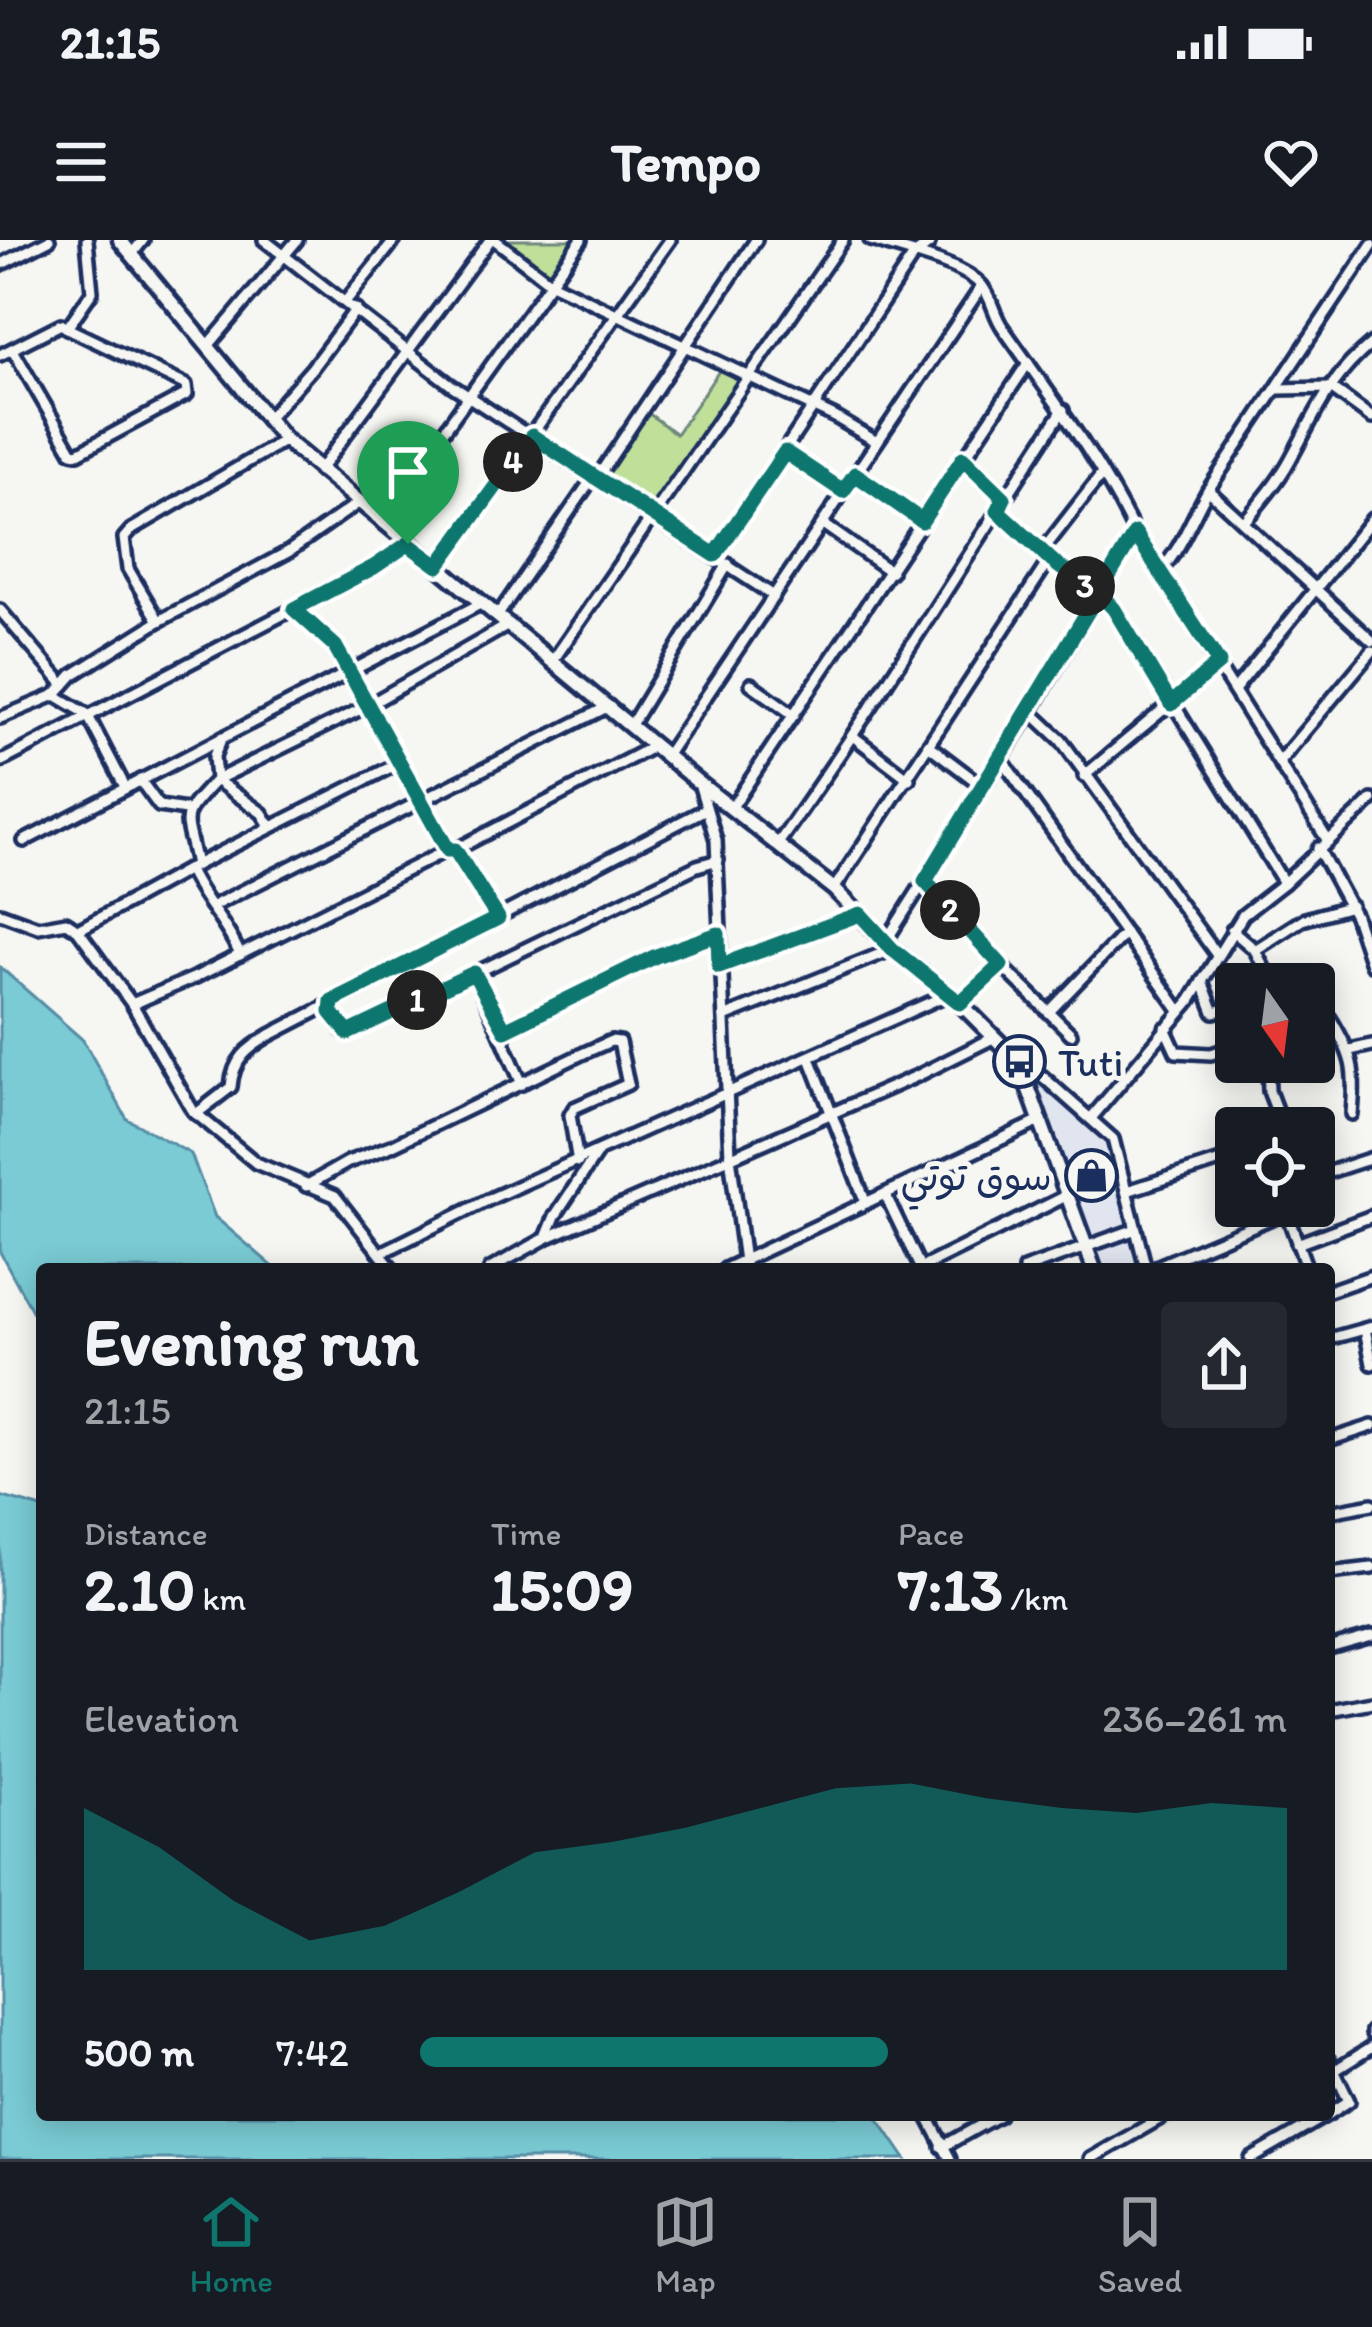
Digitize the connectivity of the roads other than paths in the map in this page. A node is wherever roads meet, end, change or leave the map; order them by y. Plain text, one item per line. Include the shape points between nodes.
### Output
1 (49, 240) edge
2 (87, 240) edge
3 (120, 240) edge
4 (143, 240) edge
5 (264, 240) edge
6 (297, 240) edge
7 (394, 240) edge
8 (492, 240) edge
9 (581, 240) edge
10 (670, 240) edge
11 (755, 240) edge
12 (843, 240) edge
13 (870, 240) edge
14 (932, 241) edge
15 (1372, 245) edge
16 (132, 254) junction
17 (914, 255) junction
18 (285, 256) junction
19 (0, 265) edge
20 (551, 283) junction
21 (982, 286) junction
22 (345, 302) junction
23 (356, 309) junction
24 (618, 316) junction
25 (67, 328) junction
26 (684, 344) junction
27 (1371, 345) edge
28 (208, 346) junction
29 (13, 350) junction
30 (408, 352) junction
31 (0, 355) edge
32 (1028, 362) junction
33 (749, 376) junction
34 (1331, 388) junction
35 (1277, 389) junction
36 (470, 396) junction
37 (816, 408) junction
38 (1063, 410) junction
39 (268, 418) junction
40 (1372, 418) edge
41 (532, 436) junction
42 (285, 440) junction
43 (878, 442) junction
44 (785, 452) junction
45 (963, 458) junction
46 (319, 471) junction
47 (855, 474) junction
48 (1102, 474) junction
49 (596, 477) junction
50 (1208, 490) junction
51 (843, 491) junction
52 (1004, 498) junction
53 (358, 503) junction
54 (998, 511) junction
55 (654, 516) junction
56 (1372, 519) edge
57 (380, 520) junction
58 (922, 521) junction
59 (1244, 522) junction
60 (823, 524) junction
61 (1135, 533) junction
62 (408, 544) junction
63 (1046, 554) junction
64 (715, 555) junction
65 (728, 564) junction
66 (438, 566) junction
67 (1161, 570) junction
68 (891, 572) junction
69 (1315, 589) junction
70 (1097, 595) junction
71 (774, 596) junction
72 (482, 603) junction
73 (294, 609) junction
74 (0, 610) edge
75 (498, 615) junction
76 (159, 621) junction
77 (510, 624) junction
78 (1372, 641) edge
79 (1372, 651) edge
80 (554, 659) junction
81 (1219, 663) junction
82 (350, 671) junction
83 (751, 684) dead end
84 (64, 685) junction
85 (1235, 689) junction
86 (55, 695) junction
87 (1171, 704) junction
88 (367, 706) junction
89 (609, 706) junction
90 (1030, 712) junction
91 (87, 714) junction
92 (794, 715) junction
93 (0, 718) edge
94 (631, 725) junction
95 (223, 735) junction
96 (854, 736) junction
97 (928, 746) junction
98 (660, 751) junction
99 (1000, 757) junction
100 (0, 761) edge
101 (1279, 762) junction
102 (399, 763) junction
103 (1084, 776) junction
104 (909, 779) junction
105 (140, 780) junction
106 (216, 780) junction
107 (699, 783) junction
108 (981, 784) junction
109 (125, 787) junction
110 (419, 800) junction
111 (1370, 805) edge
112 (732, 807) junction
113 (706, 809) junction
114 (186, 810) junction
115 (271, 827) junction
116 (24, 841) dead end
117 (777, 845) junction
118 (1323, 845) junction
119 (452, 850) junction
120 (718, 860) junction
121 (192, 867) junction
122 (925, 881) junction
123 (1284, 884) junction
124 (834, 890) junction
125 (213, 906) junction
126 (1351, 906) junction
127 (0, 913) edge
128 (860, 914) junction
129 (498, 918) junction
130 (78, 930) junction
131 (1232, 930) junction
132 (1125, 933) junction
133 (718, 934) junction
134 (889, 945) junction
135 (1255, 950) junction
136 (240, 955) junction
137 (1216, 956) junction
138 (1262, 963) edge
139 (1371, 964) edge
140 (1001, 965) junction
141 (719, 966) junction
142 (474, 973) junction
143 (1202, 981) junction
144 (954, 998) junction
145 (332, 1001) junction
146 (132, 1004) junction
147 (1180, 1010) junction
148 (1048, 1012) junction
149 (1215, 1012) edge
150 (724, 1017) junction
151 (1335, 1026) edge
152 (1165, 1028) junction
153 (502, 1030) junction
154 (1071, 1034) dead end
155 (995, 1037) junction
156 (1372, 1045) edge
157 (1350, 1050) junction
158 (1215, 1053) edge
159 (810, 1058) junction
160 (1019, 1062) junction
161 (522, 1084) junction
162 (726, 1095) junction
163 (831, 1112) junction
164 (196, 1114) junction
165 (1352, 1114) dead end
166 (1092, 1118) junction
167 (1040, 1121) junction
168 (597, 1153) junction
169 (730, 1156) junction
170 (1372, 1158) edge
171 (578, 1162) junction
172 (1215, 1163) edge
173 (1335, 1170) edge
174 (306, 1186) junction
175 (1127, 1191) junction
176 (885, 1194) junction
177 (1068, 1195) junction
178 (866, 1203) junction
179 (1372, 1216) edge
180 (1244, 1227) edge
181 (1292, 1227) edge
182 (1136, 1229) junction
183 (546, 1238) junction
184 (1298, 1244) junction
185 (1085, 1246) junction
186 (382, 1253) junction
187 (945, 1256) junction
188 (388, 1263) edge
189 (501, 1263) edge
190 (745, 1263) edge
191 (749, 1263) edge
192 (917, 1263) edge
193 (932, 1263) edge
194 (948, 1263) edge
195 (1040, 1263) edge
196 (1092, 1263) edge
197 (1146, 1263) edge
198 (1162, 1263) edge
199 (1305, 1263) edge
200 (1372, 1276) edge
201 (1335, 1289) edge
202 (1369, 1328) edge
203 (1335, 1334) edge
204 (1372, 1364) edge
205 (1372, 1426) edge
206 (1335, 1438) edge
207 (1372, 1504) edge
208 (1335, 1510) edge
209 (1372, 1568) edge
210 (1335, 1572) edge
211 (1372, 1636) edge
212 (1335, 1646) edge
213 (1372, 1702) edge
214 (1335, 1709) edge
215 (1372, 2047) edge
216 (1335, 2064) edge
217 (1335, 2074) edge
218 (1335, 2109) edge
219 (930, 2121) edge
220 (988, 2121) edge
221 (1156, 2121) edge
222 (1316, 2121) edge
223 (942, 2146) junction
224 (950, 2159) edge
225 (1090, 2159) edge
226 (1251, 2159) edge

1 - 19 street
2 - 25 street via 92,292
3 - 16 street
4 - 16 street
5 - 18 street
6 - 18 street
7 - 22 street
8 - 20 street
8 - 30 street
9 - 20 street
10 - 24 street
11 - 26 street
12 - 33 street
13 - 17 street
14 - 17 street
15 - 35 street
16 - 28 street
17 - 21 street
17 - 37 street
18 - 22 street
18 - 28 street
20 - 24 street
20 - 36 street
21 - 32 street
21 - 43 street
22 - 23 street
23 - 30 street
23 - 39 street
24 - 26 street
24 - 41 street
25 - 29 street
25 - 29 street via 186,385 188,394 72,452
26 - 33 street
26 - 49 street
27 - 34 street
28 - 39 street
29 - 31 street
30 - 36 street
30 - 46 street
32 - 38 street
32 - 45 street
33 - 37 street
33 - 55 street
34 - 35 street
34 - 40 street
34 - 59 street
35 - 50 street
36 - 41 street
36 - 57 street
37 - 43 street
37 - 44 street
38 - 48 street
38 - 52 street
39 - 42 street
41 - 49 street
41 - 66 street
42 - 46 street
42 - 76 street via 124,538 128,569
43 - 47 street
44 - 51 street
44 - 64 street
45 - 52 street
45 - 58 street
46 - 53 street
47 - 51 street
47 - 58 street
48 - 61 street
48 - 63 street
49 - 55 street
49 - 75 street
50 - 59 street
50 - 67 street
51 - 60 street
52 - 54 street
53 - 57 street
53 - 76 street via 288,552
54 - 63 street
54 - 96 street
55 - 64 street
55 - 80 street
56 - 69 street
57 - 62 street
58 - 68 street
59 - 69 street
60 - 68 street
60 - 71 street
61 - 67 street
61 - 70 street
62 - 66 street
62 - 73 street
63 - 70 street
63 - 97 street
64 - 65 street
65 - 71 street
65 - 94 street
66 - 72 street
67 - 81 street
68 - 92 street
69 - 78 street
69 - 85 street
70 - 87 street via 1114,609
70 - 90 street
71 - 98 street
72 - 75 street
72 - 82 street
73 - 82 street
73 - 91 street
74 - 84 street
75 - 77 street
76 - 84 street
77 - 80 street
77 - 88 street
79 - 101 street
80 - 89 street
81 - 85 street
81 - 87 street
82 - 88 street
82 - 95 street
83 - 92 street
84 - 86 street
85 - 101 street
86 - 91 street
86 - 93 street
87 - 103 street
87 - 123 street
88 - 102 street
88 - 106 street
89 - 94 street
89 - 110 street
90 - 99 street
90 - 103 street
91 - 100 street
91 - 109 street
92 - 112 street
94 - 98 street
95 - 105 street
95 - 106 street
96 - 104 street
96 - 117 street
97 - 104 street
97 - 108 street
98 - 107 street
98 - 119 street
99 - 108 street
99 - 132 street
101 - 118 street
102 - 110 street
102 - 115 street
103 - 137 street
104 - 124 street
105 - 109 street
105 - 114 street via 159,806
106 - 114 street
106 - 115 street
107 - 112 street
107 - 113 street
108 - 122 street
109 - 116 street
110 - 119 street
110 - 125 street
111 - 118 street
112 - 117 street
113 - 120 street
113 - 129 street
114 - 121 street
115 - 121 street
117 - 124 street
118 - 123 street
118 - 126 street
119 - 129 street
119 - 136 street
120 - 133 street
120 - 142 street
121 - 125 street via 196,888
121 - 130 street
122 - 134 street
122 - 140 street
123 - 131 street
124 - 128 street
125 - 136 street
126 - 135 street via 1303,920
126 - 139 street
127 - 130 street
128 - 134 street
128 - 141 street
129 - 145 street
130 - 146 street
131 - 135 street
131 - 137 street
132 - 147 street
132 - 148 street
133 - 141 street
133 - 153 street
134 - 144 street
134 - 150 street
135 - 138 street
136 - 146 street
137 - 143 street
140 - 144 street
140 - 148 street
141 - 150 street
142 - 145 street via 353,1032 344,1032
142 - 153 street
143 - 147 street
143 - 149 street
144 - 155 street
144 - 159 street
145 - 164 street via 246,1049 231,1087
146 - 164 street
147 - 152 street
148 - 154 street
150 - 162 street
151 - 157 street
152 - 158 street via 1176,1052
152 - 166 street
153 - 161 street
155 - 160 street
155 - 163 street
156 - 157 street
157 - 165 street
159 - 162 street
159 - 163 street
160 - 166 street
160 - 167 street
161 - 171 street via 619,1042 628,1084 570,1115
161 - 174 street
162 - 168 street
162 - 169 street
163 - 169 street
163 - 178 street
164 - 174 street via 256,1163
166 - 175 street via 1114,1139
167 - 176 street
167 - 177 street
168 - 171 street
168 - 183 street
169 - 183 street
169 - 190 street
170 - 173 street
171 - 186 street
172 - 175 street
174 - 186 street via 345,1204
175 - 182 street
176 - 178 street
176 - 192 street
177 - 185 street
177 - 187 street
178 - 191 street
179 - 184 street
180 - 198 street
181 - 184 street
182 - 185 street
182 - 197 street
183 - 189 street
184 - 199 street
185 - 195 street
185 - 196 street
186 - 188 street
187 - 193 street
187 - 194 street
200 - 201 street
202 - 203 street
202 - 204 street
205 - 206 street
207 - 208 street
209 - 210 street
211 - 212 street
213 - 214 street
215 - 216 street
217 - 218 street via 1348,2101
219 - 223 street
220 - 223 street
221 - 225 street
222 - 226 street
223 - 224 street

